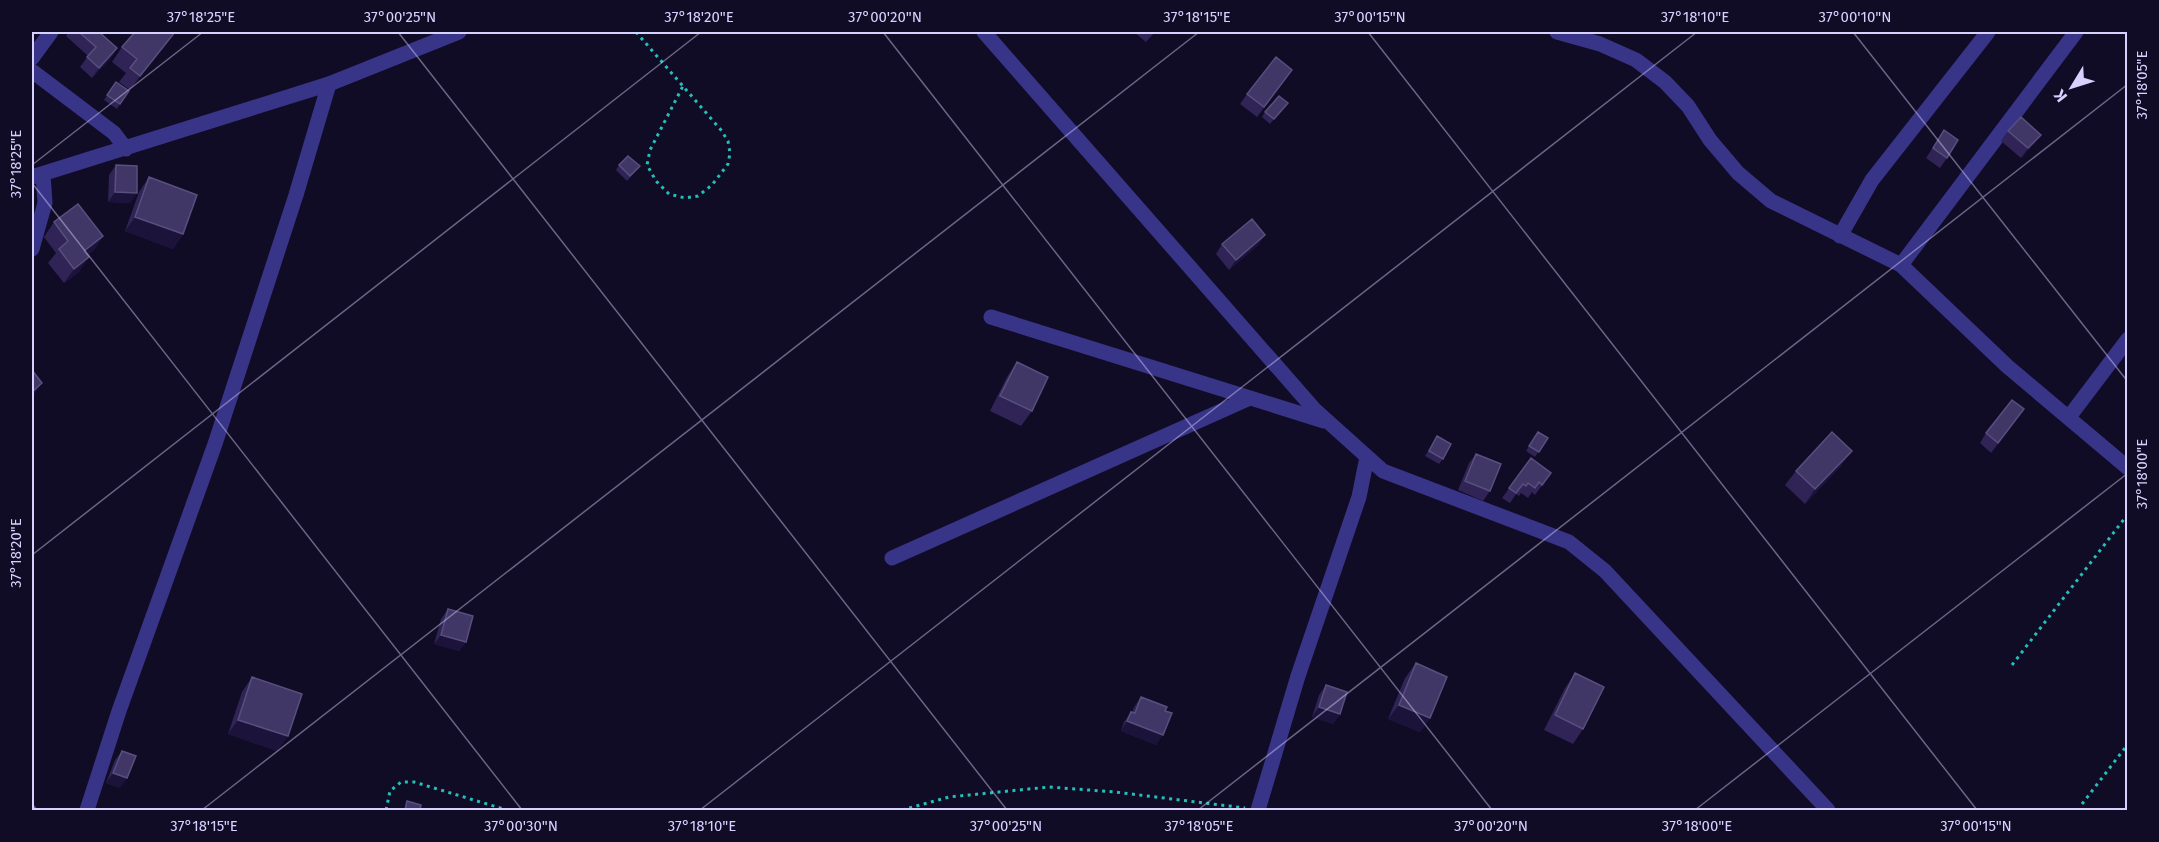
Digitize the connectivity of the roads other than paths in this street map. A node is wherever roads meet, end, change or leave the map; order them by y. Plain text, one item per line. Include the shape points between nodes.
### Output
1 (51, 32) edge
2 (459, 32) edge
3 (984, 32) edge
4 (1557, 32) edge
5 (1988, 32) edge
6 (2076, 32) edge
7 (32, 58) edge
8 (32, 71) edge
9 (329, 84) junction
10 (126, 149) junction
11 (37, 175) edge
12 (1840, 236) junction
13 (32, 249) edge
14 (1901, 265) junction
15 (991, 318) dead end
16 (2127, 339) edge
17 (1250, 398) junction
18 (2069, 417) junction
19 (1330, 423) junction
20 (1367, 457) junction
21 (2127, 468) edge
22 (892, 558) dead end
23 (87, 810) edge
24 (1258, 810) edge
25 (1828, 810) edge

1 - 7 street
2 - 9 street
3 - 19 street
4 - 12 street via 1600,44 1636,60 1681,98 1738,173 1771,201
5 - 12 street via 1872,180
6 - 14 street
8 - 10 street via 114,133
9 - 10 street
9 - 23 street via 215,444
10 - 11 street
11 - 13 street via 45,203
12 - 14 street
14 - 18 street via 2007,366
15 - 17 street
16 - 18 street
17 - 19 street
17 - 22 street
18 - 21 street
19 - 20 street
20 - 24 street via 1359,497 1298,676
20 - 25 street via 1383,471 1569,543 1605,570

